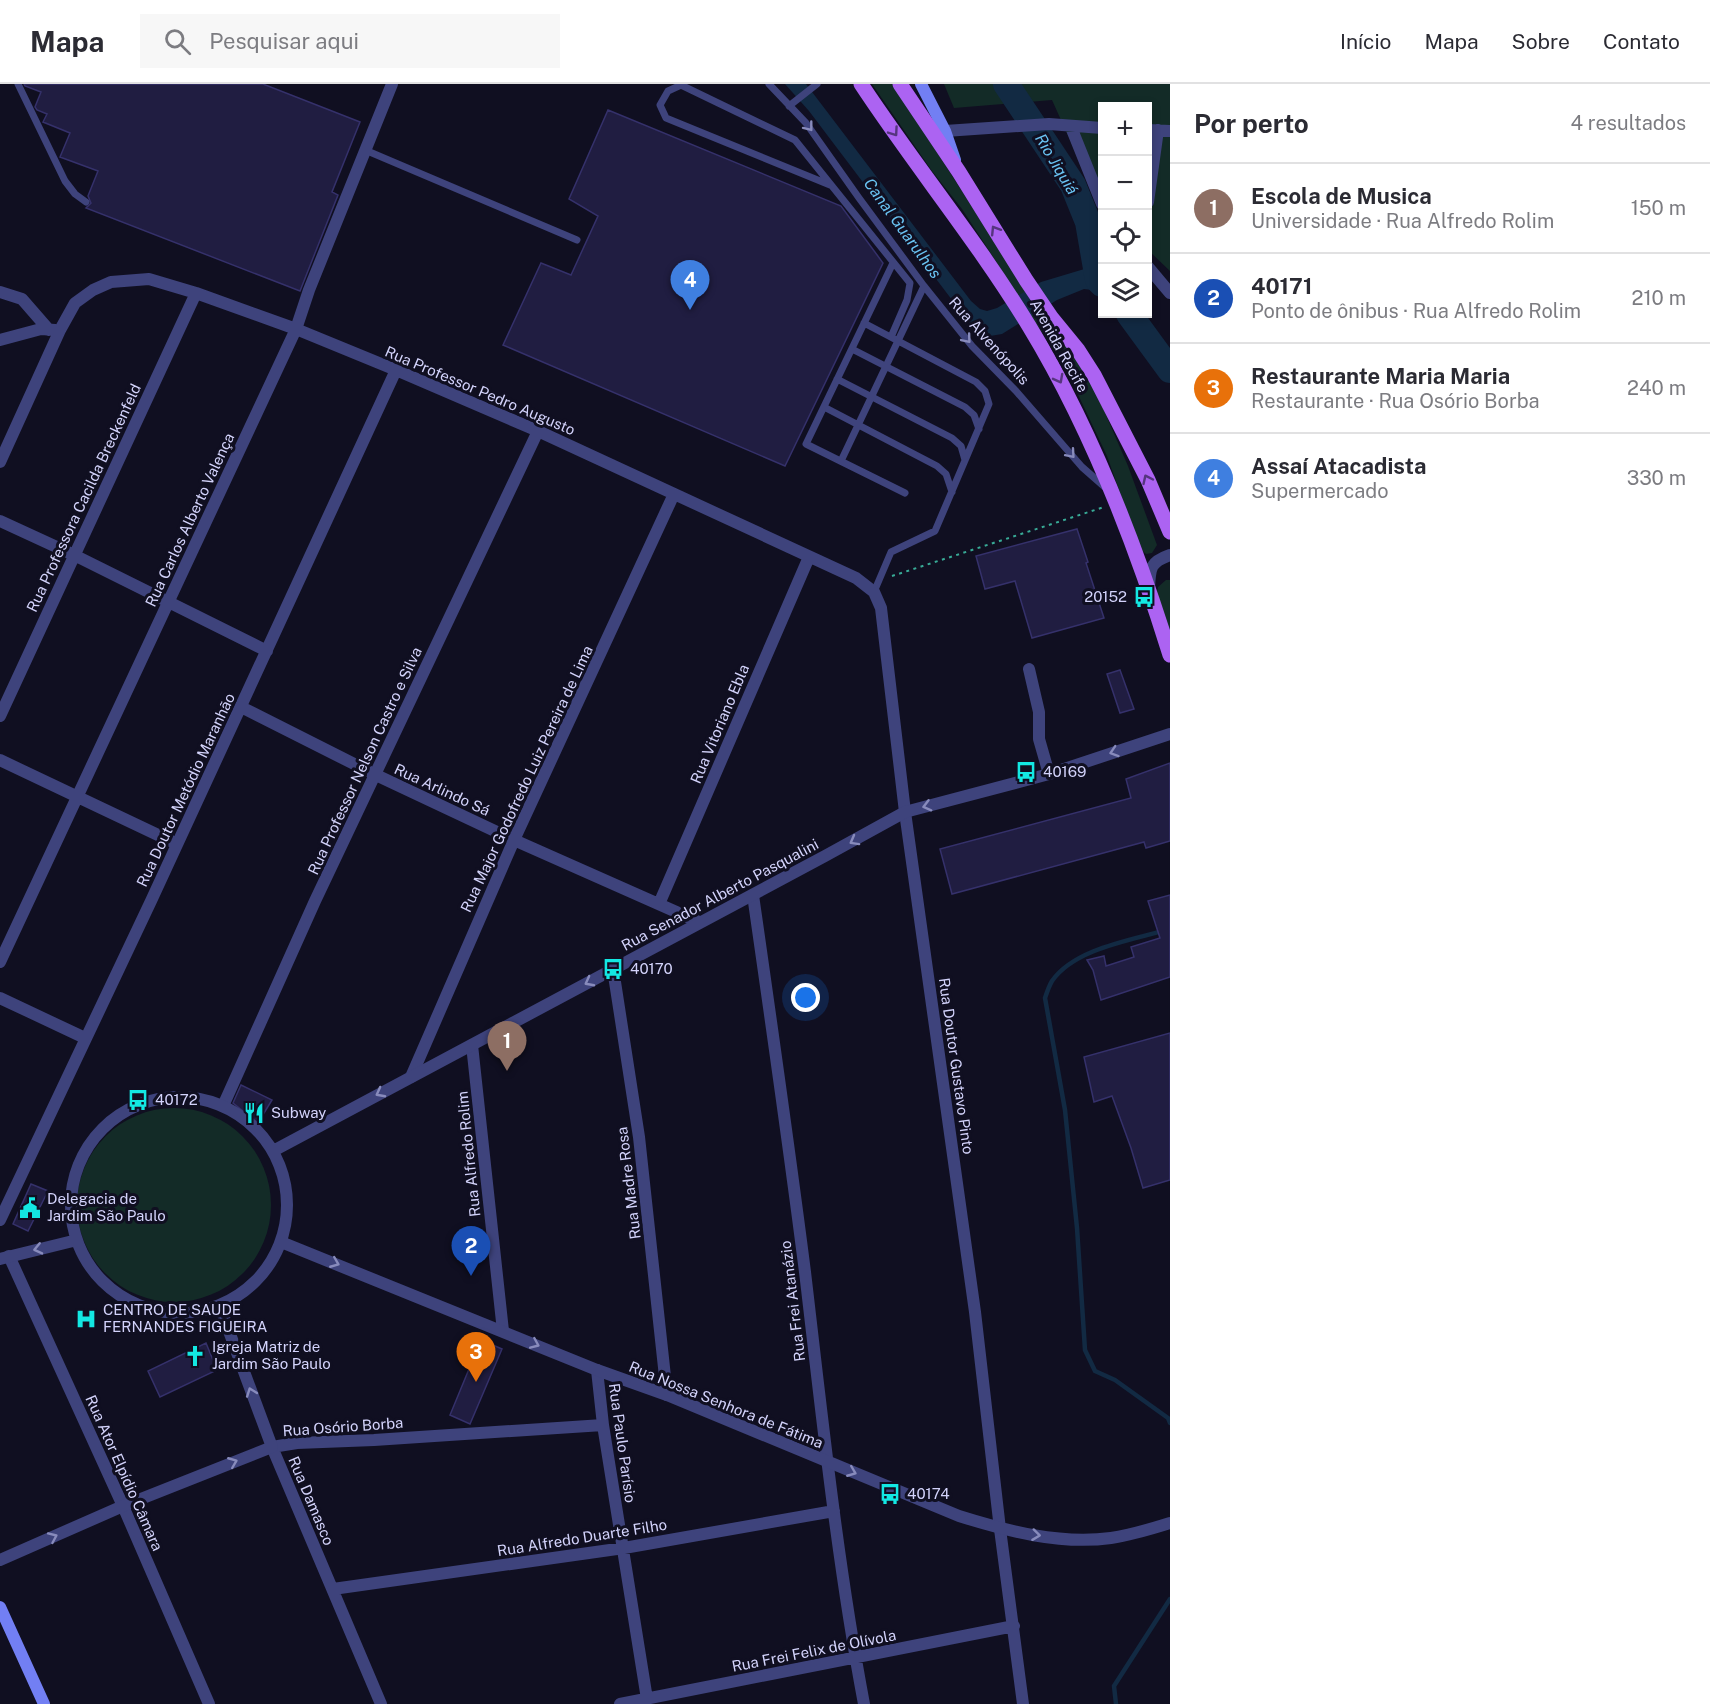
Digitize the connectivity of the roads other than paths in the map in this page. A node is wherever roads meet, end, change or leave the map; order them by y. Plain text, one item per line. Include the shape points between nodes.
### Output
1 (18, 84) edge
2 (392, 84) edge
3 (769, 84) edge
4 (817, 84) edge
5 (900, 84) edge
6 (921, 84) edge
7 (861, 86) edge
8 (789, 106) junction
9 (1071, 127) junction
10 (1098, 128) edge
11 (945, 130) junction
12 (1159, 130) edge
13 (364, 150) junction
14 (959, 172) junction
15 (1152, 176) edge
16 (830, 184) junction
17 (1098, 194) edge
18 (86, 202) dead end
19 (577, 240) dead end
20 (893, 263) junction
21 (1152, 272) edge
22 (924, 286) junction
23 (0, 292) edge
24 (196, 293) junction
25 (1170, 293) edge
26 (864, 323) junction
27 (296, 329) junction
28 (55, 330) junction
29 (894, 339) junction
30 (0, 340) edge
31 (852, 349) junction
32 (886, 366) junction
33 (396, 370) junction
34 (837, 379) junction
35 (872, 396) junction
36 (824, 407) junction
37 (858, 424) junction
38 (979, 429) junction
39 (538, 431) junction
40 (965, 460) junction
41 (841, 461) junction
42 (0, 462) edge
43 (952, 492) junction
44 (905, 493) dead end
45 (674, 494) junction
46 (1113, 498) junction
47 (0, 521) edge
48 (1170, 532) edge
49 (74, 555) junction
50 (1170, 555) edge
51 (809, 557) junction
52 (1149, 590) junction
53 (874, 592) junction
54 (168, 603) junction
55 (267, 651) junction
56 (1170, 655) edge
57 (1029, 669) dead end
58 (240, 707) junction
59 (0, 716) edge
60 (1170, 734) edge
61 (0, 760) edge
62 (1048, 774) junction
63 (376, 775) junction
64 (77, 797) junction
65 (905, 812) junction
66 (514, 840) junction
67 (177, 844) junction
68 (753, 895) junction
69 (659, 904) junction
70 (699, 922) junction
71 (0, 962) edge
72 (613, 969) junction
73 (0, 998) edge
74 (85, 1038) junction
75 (472, 1045) junction
76 (411, 1077) junction
77 (223, 1106) junction
78 (273, 1151) junction
79 (0, 1220) edge
80 (77, 1240) junction
81 (281, 1242) junction
82 (4, 1257) edge
83 (220, 1307) junction
84 (503, 1331) junction
85 (597, 1370) junction
86 (667, 1395) junction
87 (603, 1425) junction
88 (272, 1447) junction
89 (828, 1462) junction
90 (123, 1506) junction
91 (834, 1511) junction
92 (1170, 1523) edge
93 (1000, 1529) junction
94 (624, 1548) junction
95 (0, 1560) edge
96 (333, 1589) junction
97 (0, 1608) edge
98 (1014, 1626) junction
99 (855, 1658) junction
100 (647, 1699) junction
101 (44, 1704) edge
102 (209, 1704) edge
103 (381, 1704) edge
104 (620, 1704) edge
105 (864, 1704) edge
106 (1023, 1704) edge

1 - 18 lane via 65,181
2 - 13 street, Rua Carlos Alberto Valença
3 - 8 lane, Rua Alvenópolis
4 - 8 lane
5 - 14 main road, Avenida Recife
6 - 11 main road
7 -> 46 main road, Avenida Recife via 1030,328 1095,451
8 -> 22 lane, Rua Alvenópolis via 806,123
9 - 10 street
9 - 11 street via 1049,124
9 - 17 street
11 - 14 main road
12 - 15 street
13 - 19 lane
13 - 27 street, Rua Carlos Alberto Valença
48 -> 14 main road, Avenida Recife via 1094,375 1026,280
16 - 16 lane via 795,140 681,85 668,92 660,105 666,118
16 - 20 lane
20 - 26 lane
20 - 29 lane via 910,284
21 - 25 street
22 - 29 lane
22 -> 46 lane, Rua Alvenópolis via 984,358
23 - 28 street via 22,299
24 - 27 street, Rua Professor Pedro Augusto
24 - 28 street, Rua Professor Pedro Augusto via 149,279 111,282 75,303
24 - 49 street, Rua Professora Cacilda Breckenfeld
26 - 29 lane
26 - 31 lane
27 - 33 street, Rua Professor Pedro Augusto
27 - 54 street, Rua Carlos Alberto Valença
28 - 30 street via 41,329
28 - 42 street, Rua Professor Pedro Augusto
29 - 32 lane
29 - 38 lane via 985,391 989,404
31 - 32 lane
31 - 34 lane
32 - 35 lane
32 - 38 lane via 965,407 974,415
33 - 39 street, Rua Professor Pedro Augusto
33 - 55 street, Rua Doutor Metódio Maranhão
34 - 35 lane
34 - 36 lane
35 - 37 lane
35 - 40 lane via 952,438 961,446
36 - 37 lane
36 - 41 lane via 806,444
37 - 41 lane
37 - 43 lane via 937,466 946,474
38 - 40 lane
39 - 45 street, Rua Professor Pedro Augusto
39 - 63 street, Rua Professor Nelson Castro e Silva
40 - 43 lane
41 - 44 lane
43 - 53 lane via 935,531 891,552
45 - 51 street, Rua Professor Pedro Augusto
45 - 66 street, Rua Major Godofredo Luiz Pereira de Lima
46 - 52 main road, Avenida Recife
47 - 49 street
49 - 54 street
49 - 59 street, Rua Professora Cacilda Breckenfeld
50 - 52 street via 1151,567
51 - 53 street, Rua Professor Pedro Augusto via 856,578
51 - 69 street, Rua Vitoriano Ebla
52 - 56 main road, Avenida Recife
53 - 65 street, Rua Doutor Gustavo Pinto via 881,608
54 - 55 street
54 - 64 street, Rua Carlos Alberto Valença
55 - 58 street, Rua Doutor Metódio Maranhão
57 - 62 street via 1040,712 1040,739
58 - 63 street, Rua Arlindo Sá
58 - 67 street, Rua Doutor Metódio Maranhão
60 -> 62 street, Rua Senador Alberto Pasqualini
61 - 64 street
62 -> 65 street, Rua Senador Alberto Pasqualini
63 - 66 street, Rua Arlindo Sá
63 - 77 street, Rua Professor Nelson Castro e Silva
64 - 67 street
64 - 71 street, Rua Carlos Alberto Valença
65 -> 68 street, Rua Senador Alberto Pasqualini
65 - 93 street, Rua Doutor Gustavo Pinto via 975,1312
66 - 69 street, Rua Arlindo Sá
66 - 76 street, Rua Major Godofredo Luiz Pereira de Lima
67 - 74 street, Rua Doutor Metódio Maranhão
68 - 70 street, Rua Senador Alberto Pasqualini
68 - 89 street, Rua Frei Atanázio
69 - 70 street, Rua Arlindo Sá
70 - 72 street, Rua Senador Alberto Pasqualini
72 -> 75 street, Rua Senador Alberto Pasqualini
72 - 86 street, Rua Madre Rosa via 639,1137
73 - 74 street
74 - 79 street, Rua Doutor Metódio Maranhão
75 - 76 street, Rua Senador Alberto Pasqualini
75 - 84 street, Rua Alfredo Rolim
76 -> 78 street, Rua Senador Alberto Pasqualini
77 - 78 street via 251,1124
77 - 80 street via 196,1097 158,1099 127,1111 102,1129 80,1160 72,1182 70,1207
78 - 81 street via 285,1182 287,1216
80 -> 82 street
80 - 83 street via 101,1280 127,1300 157,1311 189,1312
81 - 83 street via 264,1272
81 -> 84 street, Rua Nossa Senhora de Fátima
82 - 90 street, Rua Ator Elpídio Câmara
88 -> 83 street, Rua Damasco
84 -> 85 street, Rua Nossa Senhora de Fátima
85 - 86 street, Rua Nossa Senhora de Fátima
85 - 87 street, Rua Paulo Parísio
86 - 89 street, Rua Nossa Senhora de Fátima
87 - 88 street, Rua Osório Borba
87 - 94 street, Rua Paulo Parísio
90 -> 88 street, Rua Osório Borba
88 - 96 street, Rua Damasco
89 - 91 street, Rua Frei Atanázio
89 -> 93 street, Rua Nossa Senhora de Fátima
95 -> 90 street, Rua Osório Borba
90 - 102 street, Rua Ator Elpídio Câmara
91 - 94 street, Rua Alfredo Duarte Filho
91 - 99 street, Rua Frei Atanázio
93 -> 92 street, Rua Nossa Senhora de Fátima via 1086,1540 1112,1538
93 - 98 street, Rua Doutor Gustavo Pinto
94 - 96 street, Rua Alfredo Duarte Filho
94 - 100 street, Rua Paulo Parísio
96 - 103 street, Rua Damasco
97 - 101 main road
98 - 99 street, Rua Frei Felix de Olívola
98 - 106 street, Rua Doutor Gustavo Pinto
99 - 100 street, Rua Frei Felix de Olívola
99 - 105 street, Rua Frei Atanázio
100 - 104 street, Rua Frei Felix de Olívola

